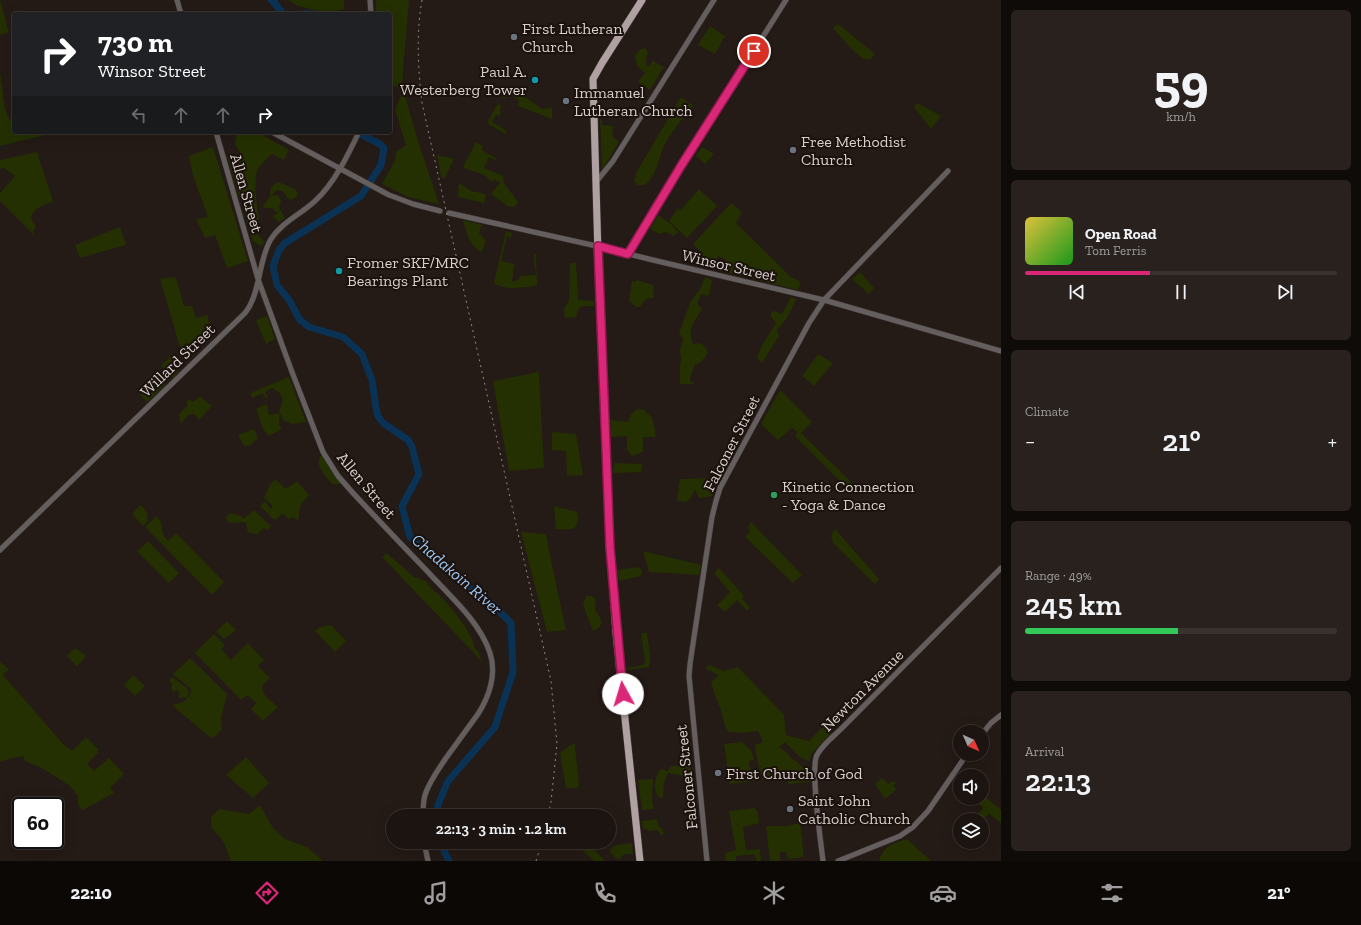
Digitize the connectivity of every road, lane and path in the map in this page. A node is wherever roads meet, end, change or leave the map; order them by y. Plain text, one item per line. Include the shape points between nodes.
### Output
1 (177, 0) edge
2 (370, 0) edge
3 (642, 0) edge
4 (714, 0) edge
5 (786, 0) edge
6 (180, 12) edge
7 (371, 12) edge
8 (217, 134) edge
9 (276, 134) edge
10 (358, 134) edge
11 (340, 168) junction
12 (948, 171) dead end
13 (596, 182) junction
14 (440, 211) dead end
15 (449, 213) dead end
16 (598, 246) junction
17 (628, 254) junction
18 (258, 279) junction
19 (824, 300) junction
20 (1001, 350) edge
21 (0, 550) edge
22 (1001, 568) edge
23 (1001, 715) edge
24 (989, 725) edge
25 (962, 761) edge
26 (424, 809) edge
27 (425, 849) edge
28 (428, 861) edge
29 (640, 861) edge
30 (707, 861) edge
31 (823, 861) edge
32 (838, 861) edge

1 - 6 street
2 - 7 street
3 - 13 main road via 593,80
4 - 13 street via 614,161
5 - 17 street
8 - 18 street, Allen Street
9 - 11 street
10 - 11 street, Willard Street
11 - 14 street via 389,195
11 - 18 street, Willard Street via 316,200 274,234
12 - 19 street, Falconer Street
13 - 16 main road
15 - 16 street, Winsor Street
16 - 17 street, Winsor Street
16 - 29 main road via 610,548 616,633
17 - 19 street, Winsor Street
18 - 21 street, Willard Street via 245,313
18 - 26 street, Allen Street via 327,460 353,493 478,627 490,654 492,678 488,695 431,782 425,796
19 - 20 street, Winsor Street
19 - 30 street, Falconer Street via 805,330 720,488 712,517 689,676
22 - 31 street, Newton Avenue via 816,756 815,784
23 - 24 street
25 - 32 street via 928,811 913,827 900,836
27 - 28 street

